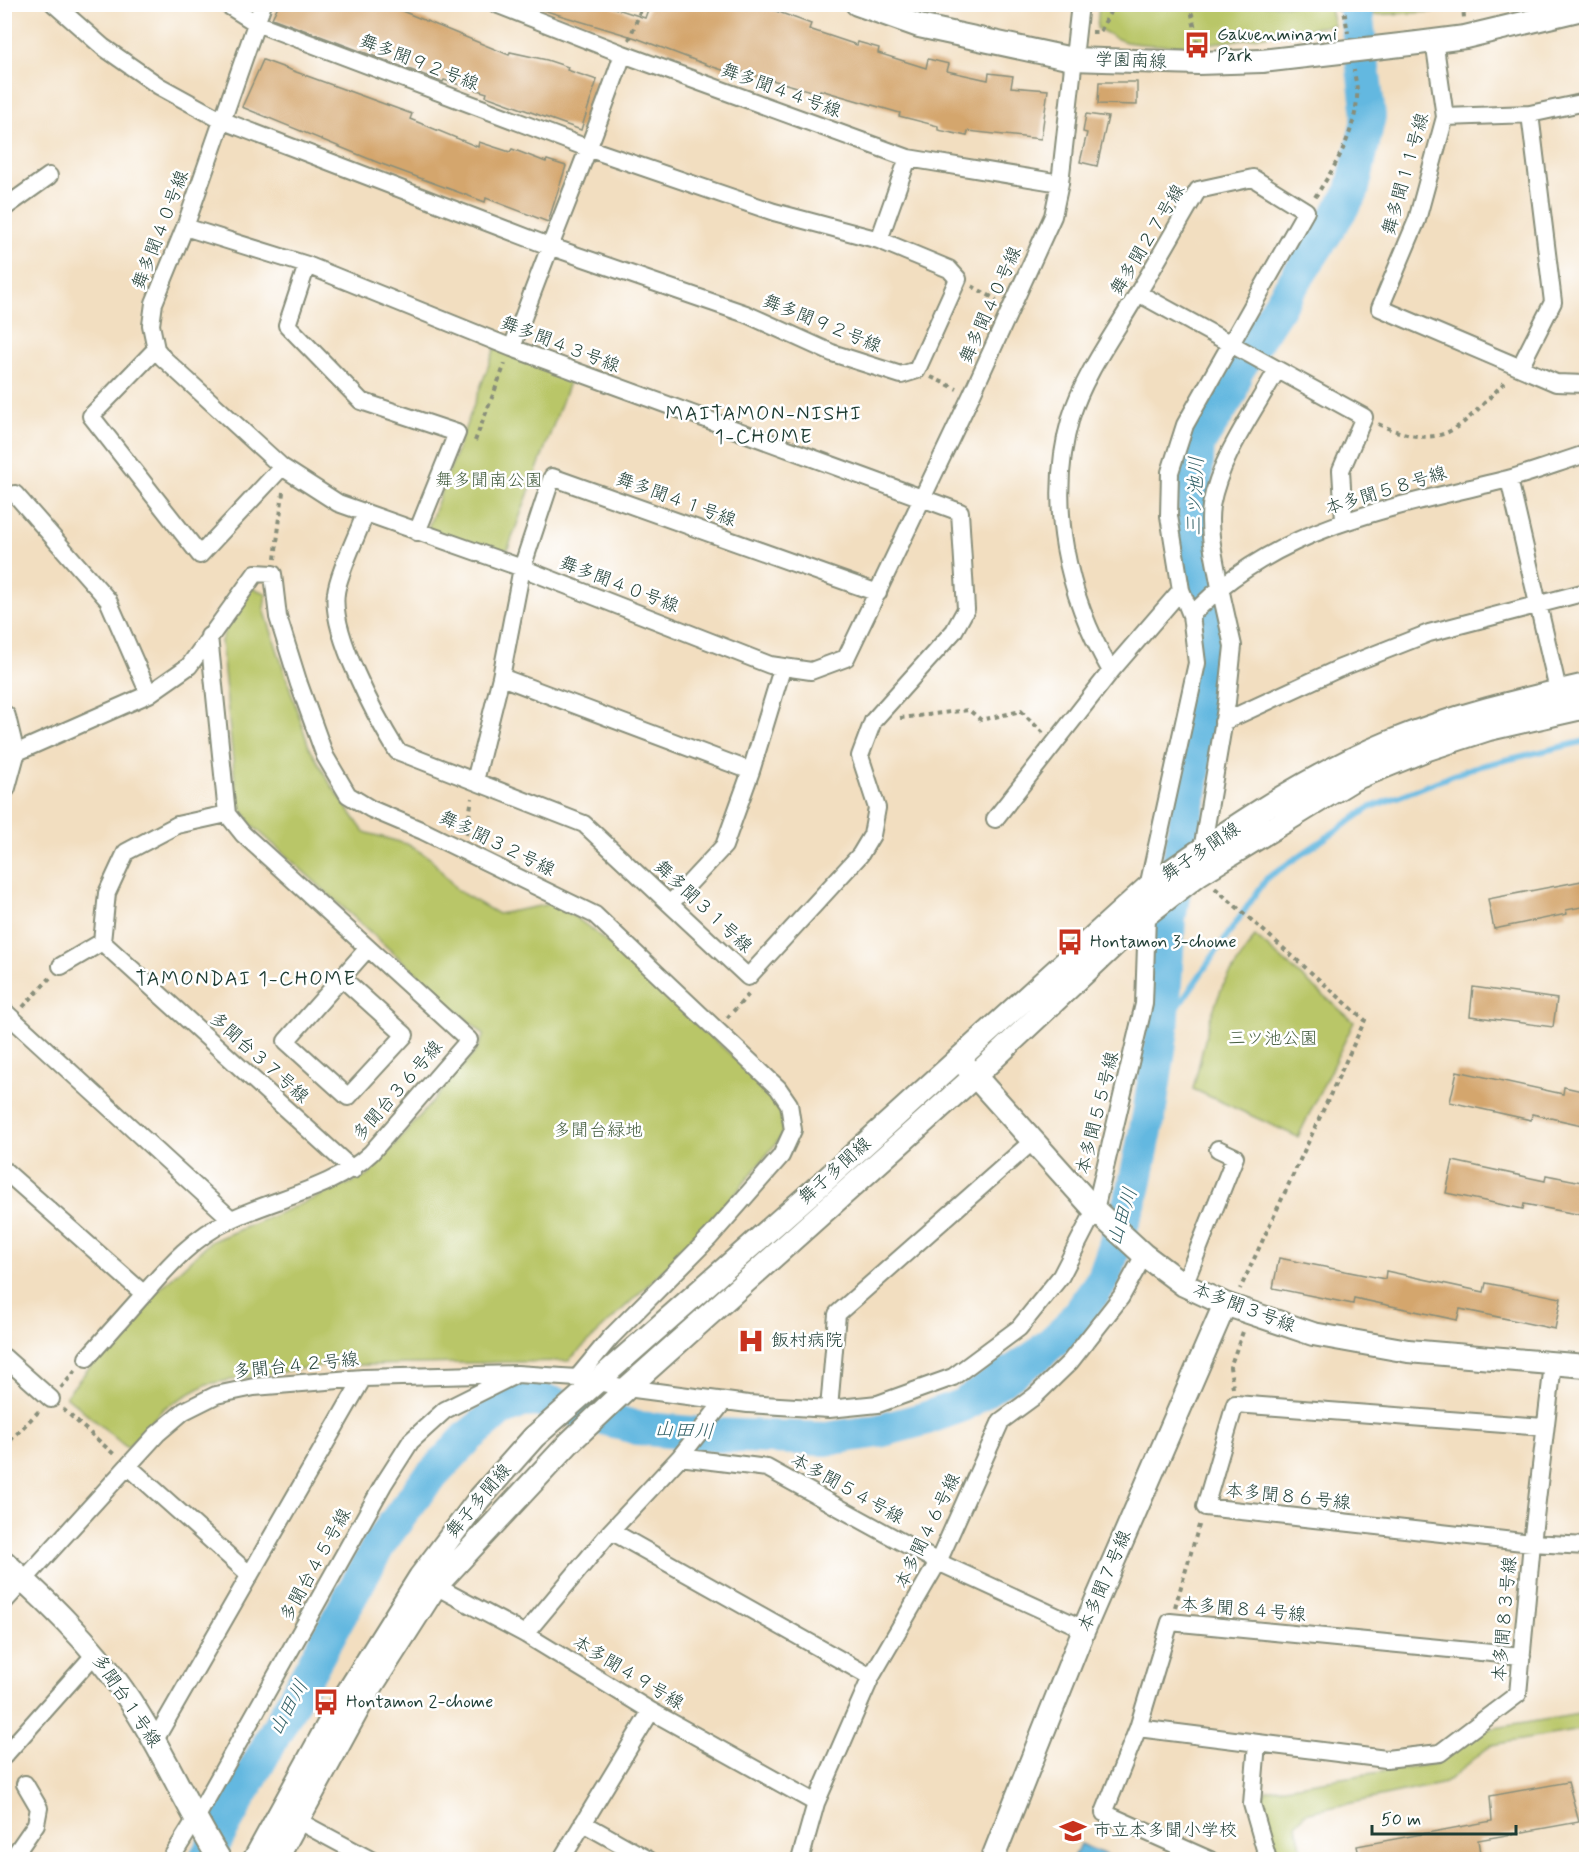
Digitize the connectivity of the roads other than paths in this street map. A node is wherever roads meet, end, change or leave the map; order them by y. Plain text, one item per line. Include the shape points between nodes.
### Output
1 (54, 4) edge
2 (226, 4) edge
3 (263, 4) edge
4 (496, 4) edge
5 (857, 4) edge
6 (1080, 4) edge
7 (1587, 8) edge
8 (256, 23) junction
9 (1426, 41) junction
10 (623, 54) junction
11 (1072, 59) junction
12 (1587, 102) edge
13 (1530, 114) junction
14 (1445, 117) junction
15 (221, 120) junction
16 (590, 149) junction
17 (908, 158) junction
18 (48, 176) dead end
19 (1060, 183) junction
20 (4, 208) edge
21 (185, 226) junction
22 (879, 240) junction
23 (549, 246) junction
24 (307, 265) junction
25 (1138, 293) junction
26 (1231, 344) junction
27 (512, 348) junction
28 (156, 349) junction
29 (1520, 367) junction
30 (1277, 370) junction
31 (1587, 384) edge
32 (1587, 454) edge
33 (282, 468) junction
34 (1509, 478) junction
35 (15, 494) dead end
36 (922, 499) junction
37 (365, 514) junction
38 (1344, 520) junction
39 (417, 532) junction
40 (522, 568) junction
41 (1220, 588) junction
42 (1181, 590) junction
43 (1587, 592) edge
44 (878, 593) junction
45 (1537, 604) junction
46 (1191, 615) junction
47 (210, 636) junction
48 (782, 669) junction
49 (1111, 671) junction
50 (501, 677) junction
51 (1587, 685) edge
52 (149, 694) junction
53 (1561, 702) junction
54 (1587, 707) edge
55 (4, 717) edge
56 (1223, 722) junction
57 (13, 754) junction
58 (751, 771) junction
59 (475, 781) junction
60 (4, 787) edge
61 (228, 814) junction
62 (995, 819) dead end
63 (1202, 849) junction
64 (1199, 874) junction
65 (1148, 887) junction
66 (670, 904) junction
67 (1147, 914) junction
68 (102, 942) junction
69 (368, 948) junction
70 (61, 966) road end
71 (342, 978) junction
72 (8, 1015) edge
73 (958, 1057) junction
74 (975, 1076) junction
75 (1034, 1140) junction
76 (1218, 1149) dead end
77 (4, 1170) edge
78 (353, 1170) junction
79 (1095, 1210) junction
80 (231, 1219) junction
81 (1144, 1255) junction
82 (1184, 1285) junction
83 (144, 1294) junction
84 (1225, 1304) junction
85 (4, 1357) edge
86 (87, 1358) dead end
87 (1553, 1364) junction
88 (1587, 1366) edge
89 (517, 1374) junction
90 (363, 1378) junction
91 (585, 1380) junction
92 (627, 1388) junction
93 (51, 1399) road end
94 (724, 1401) junction
95 (829, 1409) junction
96 (1544, 1427) junction
97 (680, 1458) junction
98 (128, 1467) junction
99 (610, 1531) junction
100 (1532, 1543) junction
101 (1587, 1546) edge
102 (4, 1562) edge
103 (938, 1562) junction
104 (250, 1575) junction
105 (24, 1580) junction
106 (428, 1582) junction
107 (4, 1602) edge
108 (1084, 1629) junction
109 (525, 1634) junction
110 (95, 1654) junction
111 (1522, 1656) junction
112 (871, 1677) junction
113 (651, 1711) junction
114 (1138, 1728) junction
115 (155, 1740) junction
116 (1257, 1743) junction
117 (4, 1756) edge
118 (25, 1784) dead end
119 (816, 1803) junction
120 (288, 1816) junction
121 (195, 1820) junction
122 (583, 1823) junction
123 (11, 1860) edge
124 (170, 1860) edge
125 (220, 1860) edge
126 (254, 1860) edge
127 (276, 1860) edge
128 (371, 1860) edge
129 (561, 1860) edge
130 (649, 1860) edge
131 (800, 1860) edge
132 (992, 1860) edge
133 (1210, 1860) edge
134 (1263, 1860) edge

1 - 15 street, 舞多聞９２号線 via 103,47 159,86
2 - 8 street, 舞多聞９２号線
3 - 8 street, 舞多聞４０号線
4 - 10 street, 舞多聞４４号線
5 - 11 street, 学園南線 via 919,26
6 - 11 street, 舞多聞４０号線
7 - 9 street, 学園南線 via 1465,37
8 - 15 street, 舞多聞４０号線
8 - 16 street, 舞多聞９２号線
9 - 11 street, 学園南線, bridge via 1262,61
9 - 14 street, 舞多聞１１号線
10 - 16 street
10 - 17 street, 舞多聞４４号線
11 - 19 street, 舞多聞４０号線
12 - 13 street
13 - 14 street
13 - 29 street via 1553,302
14 - 29 street, 舞多聞１１号線 via 1417,220 1380,308
15 - 21 street, 舞多聞４０号線
15 - 23 street, 舞多聞９２号線
16 - 22 street, 舞多聞９２号線 via 774,212
16 - 23 street
17 - 19 street, 舞多聞４４号線
17 - 22 street
18 - 20 street
19 - 36 street, 舞多聞４０号線 via 1053,216
21 - 24 street, 舞多聞４３号線
21 - 28 street, 舞多聞４０号線 via 154,303 151,325
22 - 23 street, 舞多聞９２号線 via 950,269 958,279 917,370 901,375 831,352 746,314
23 - 27 street
24 - 27 street, 舞多聞４３号線
24 - 39 street via 287,325 361,401 457,433
25 - 26 street
25 - 26 street, 舞多聞２７号線 via 1198,190 1253,178 1306,211
25 - 49 street, 舞多聞２７号線 via 1090,372 1071,416 1063,455 1060,505 1076,600
26 - 30 street
26 - 42 street via 1185,425 1170,472 1169,516
27 - 36 street, 舞多聞４３号線
28 - 33 street, 舞多聞４０号線
28 - 33 street via 91,416 200,555
29 - 31 street, 舞多聞１１号線 via 1556,383
30 - 38 street via 1364,417 1341,470
30 - 41 street via 1221,470 1211,508
32 - 34 street, 本多聞５８号線
33 - 37 street, 舞多聞４０号線 via 338,503
34 - 38 street, 本多聞５８号線
34 - 45 street
35 - 52 street via 108,600
36 - 44 street, 舞多聞４０号線
36 - 66 street, 舞多聞３１号線 via 960,512 966,609 954,631 873,721 860,756 877,808 872,835 860,855 748,977
37 - 39 street, 舞多聞４０号線
37 - 59 street, 舞多聞３１号線 via 336,593 340,634 397,751
38 - 41 street, 本多聞５８号線 via 1249,565
39 - 40 street, 舞多聞４０号線
40 - 44 street, 舞多聞４１号線 via 552,477
40 - 48 street, 舞多聞４０号線
40 - 50 street
41 - 46 street
41 - 56 street via 1233,646
42 - 46 street, 本多聞５５号線
42 - 49 street
43 - 45 street
44 - 48 street, 舞多聞４０号線 via 846,658 811,671
45 - 53 street
45 - 56 street via 1429,633 1338,669
46 - 65 street, 本多聞５５号線 via 1197,663
47 - 52 street via 189,666
47 - 61 street
47 - 91 street, 舞多聞３２号線 via 256,573 273,574 278,617 299,684 325,756 348,795 594,915 778,1088 789,1104 793,1130 781,1156 710,1237 611,1337
48 - 58 street
49 - 62 street
50 - 58 street
50 - 59 street
51 - 53 street, 舞子多聞線
52 - 57 street
53 - 54 street, 舞子多聞線
53 - 63 street, 舞子多聞線 via 1456,718 1389,742 1313,780
53 - 64 street, 舞子多聞線 via 1354,779
55 - 57 street
56 - 63 street
57 - 60 street
58 - 66 street via 724,846
59 - 66 street, 舞多聞３１号線 via 584,824
61 - 68 street via 177,825 126,852 107,893
61 - 69 street, 多聞台３６号線 via 243,834
63 - 64 street
63 - 65 street, 舞子多聞線
64 - 67 street, 舞子多聞線
65 - 67 street, 本多聞５５号線
65 - 73 street, 舞子多聞線 via 1030,997
67 - 74 street, 舞子多聞線
67 - 79 street, 本多聞５５号線 via 1144,1004
68 - 70 street
68 - 78 street, 多聞台３７号線
69 - 71 street
69 - 78 street, 多聞台３６号線 via 469,1040
71 - 71 street via 286,1041 348,1097 405,1035
72 - 80 street
73 - 74 street, 本多聞３号線
73 - 91 street, 舞子多聞線 via 820,1185
74 - 75 street, 本多聞３号線
74 - 92 street, 舞子多聞線
75 - 79 street, 本多聞３号線
75 - 95 street via 837,1314
76 - 82 street via 1241,1160
77 - 83 street
78 - 80 street, 多聞台３６号線
79 - 81 street, 本多聞３号線
79 - 95 street, 本多聞５５号線 via 1061,1276 1019,1328 953,1377 878,1404
80 - 83 street, 多聞台３６号線 via 204,1234
81 - 82 street, 本多聞３号線
81 - 103 street, 本多聞４６号線 via 1121,1297 1070,1362 1035,1396 1001,1421
82 - 84 street, 本多聞３号線
83 - 86 street, 多聞台３６号線
84 - 87 street, 本多聞３号線 via 1313,1334 1408,1351
84 - 108 street, 本多聞７号線
85 - 93 street
87 - 88 street, 本多聞３号線
87 - 96 street, 本多聞８３号線
89 - 90 street, 多聞台４２号線
89 - 91 street, 多聞台４２号線
89 - 121 street, 多聞台４５号線 via 444,1410 411,1441
90 - 98 street, 多聞台４２号線 via 254,1387 216,1395 184,1411
90 - 104 street
91 - 92 street, 多聞台４２号線
91 - 106 street, 舞子多聞線 via 479,1500
92 - 94 street, 本多聞５５号線
92 - 106 street, 舞子多聞線
94 - 95 street, 本多聞５５号線
94 - 97 street
96 - 100 street, 本多聞８３号線
96 - 100 street, 本多聞８６号線 via 1235,1404 1205,1507
97 - 99 street
97 - 103 street, 本多聞５４号線 via 767,1468
98 - 104 street
98 - 105 street, 多聞台４２号線
99 - 109 street
99 - 112 street
100 - 101 street, 本多聞８６号線
100 - 111 street, 本多聞８３号線
102 - 105 street, 多聞台１号線
103 - 108 street, 本多聞５４号線
103 - 112 street, 本多聞４６号線
104 - 115 street
105 - 107 street, 多聞台４２号線
105 - 110 street, 多聞台１号線
106 - 109 street, 本多聞４９号線
106 - 120 street, 舞子多聞線 via 334,1714
108 - 132 street, 本多聞７号線
109 - 113 street, 本多聞４９号線
110 - 115 street, 多聞台１号線
110 - 117 street
111 - 114 street, 本多聞８４号線 via 1170,1622
111 - 116 street, 本多聞８３号線 via 1518,1694 1440,1753 1386,1759
112 - 119 street, 本多聞４６号線
113 - 119 street, 本多聞４９号線
113 - 122 street
114 - 116 street, 本多聞８３号線
114 - 133 street, 本多聞８４号線 via 1104,1813
115 - 121 street, 多聞台１号線
116 - 134 street via 1252,1804 1268,1856
118 - 123 street via 39,1808 36,1824
119 - 131 street, 本多聞４６号線
120 - 126 street, 舞子多聞線
120 - 127 street, 舞子多聞線
120 - 128 street
121 - 124 street, 多聞台４５号線
121 - 125 street, 多聞台１号線
122 - 129 street
122 - 130 street

